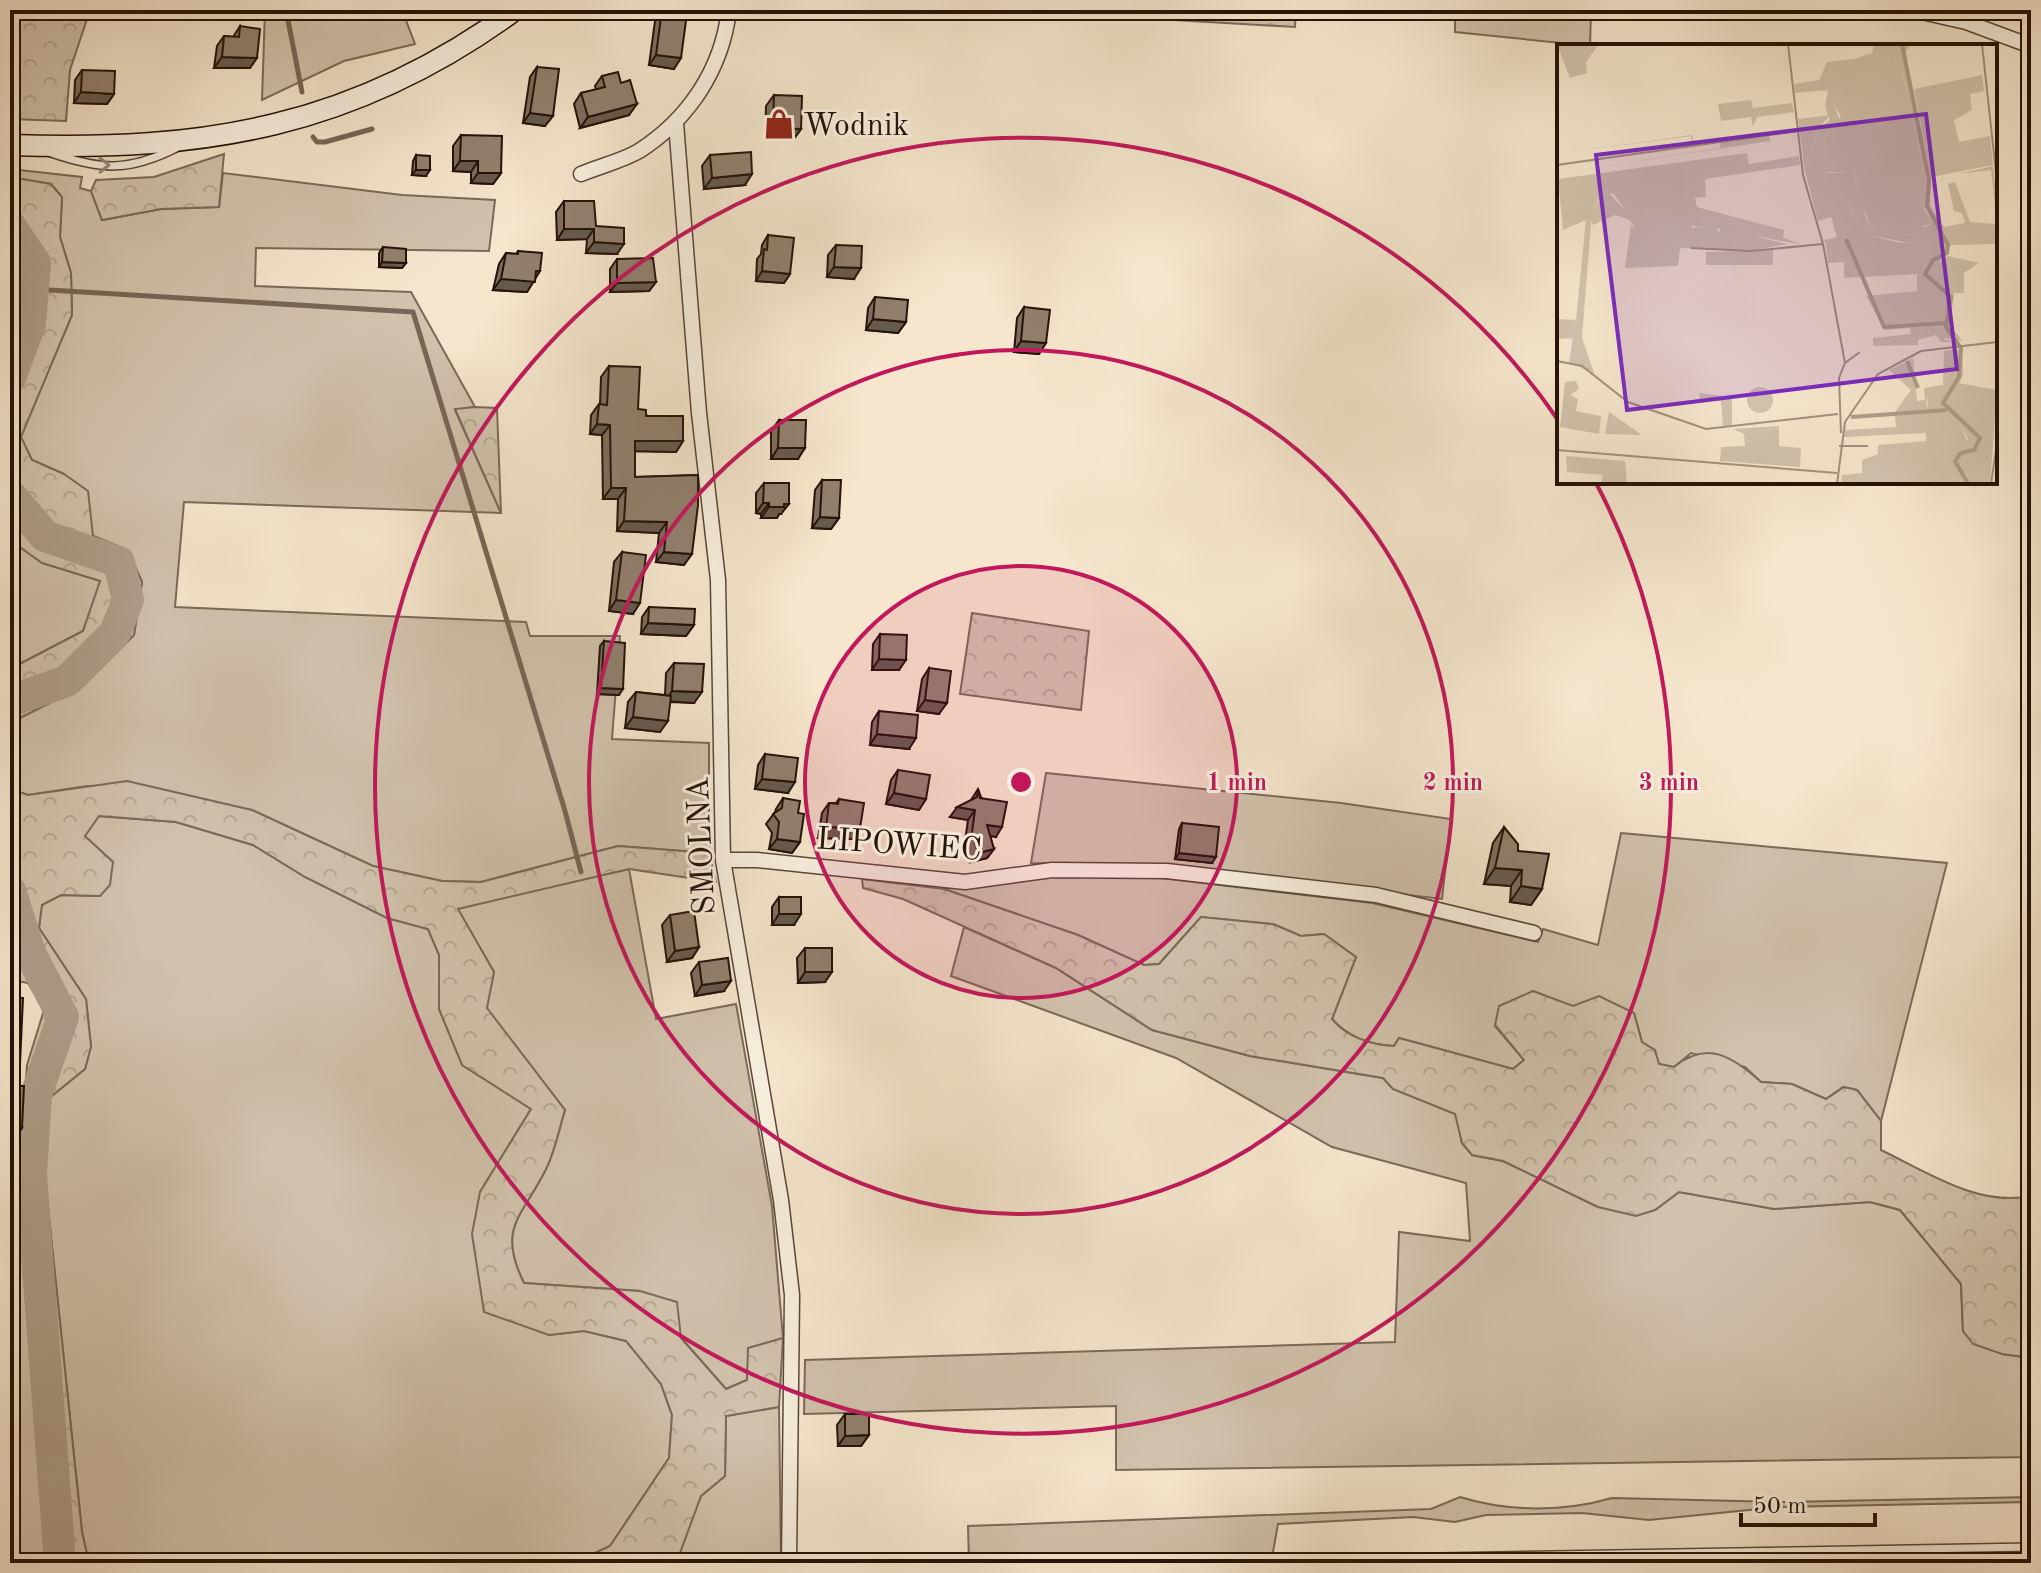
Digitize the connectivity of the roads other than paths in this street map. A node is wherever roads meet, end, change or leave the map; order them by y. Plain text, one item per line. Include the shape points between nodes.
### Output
1 (515, 10) edge
2 (729, 10) edge
3 (1913, 10) edge
4 (2031, 46) edge
5 (676, 123) junction
6 (20, 146) edge
7 (581, 174) dead end
8 (723, 860) junction
9 (1534, 933) dead end
10 (2031, 1547) edge
11 (789, 1563) edge
12 (1089, 1563) edge

1 - 6 main road via 445,57 355,100 266,129 88,148
2 - 5 street via 727,32 704,87
3 - 4 street
5 - 7 street via 636,152
5 - 8 street, SMOLNA via 718,580
8 - 9 street, LIPOWIEC via 965,882 1052,870 1167,871 1376,895
8 - 11 street, SMOLNA via 781,1200 792,1295
10 - 12 lane

